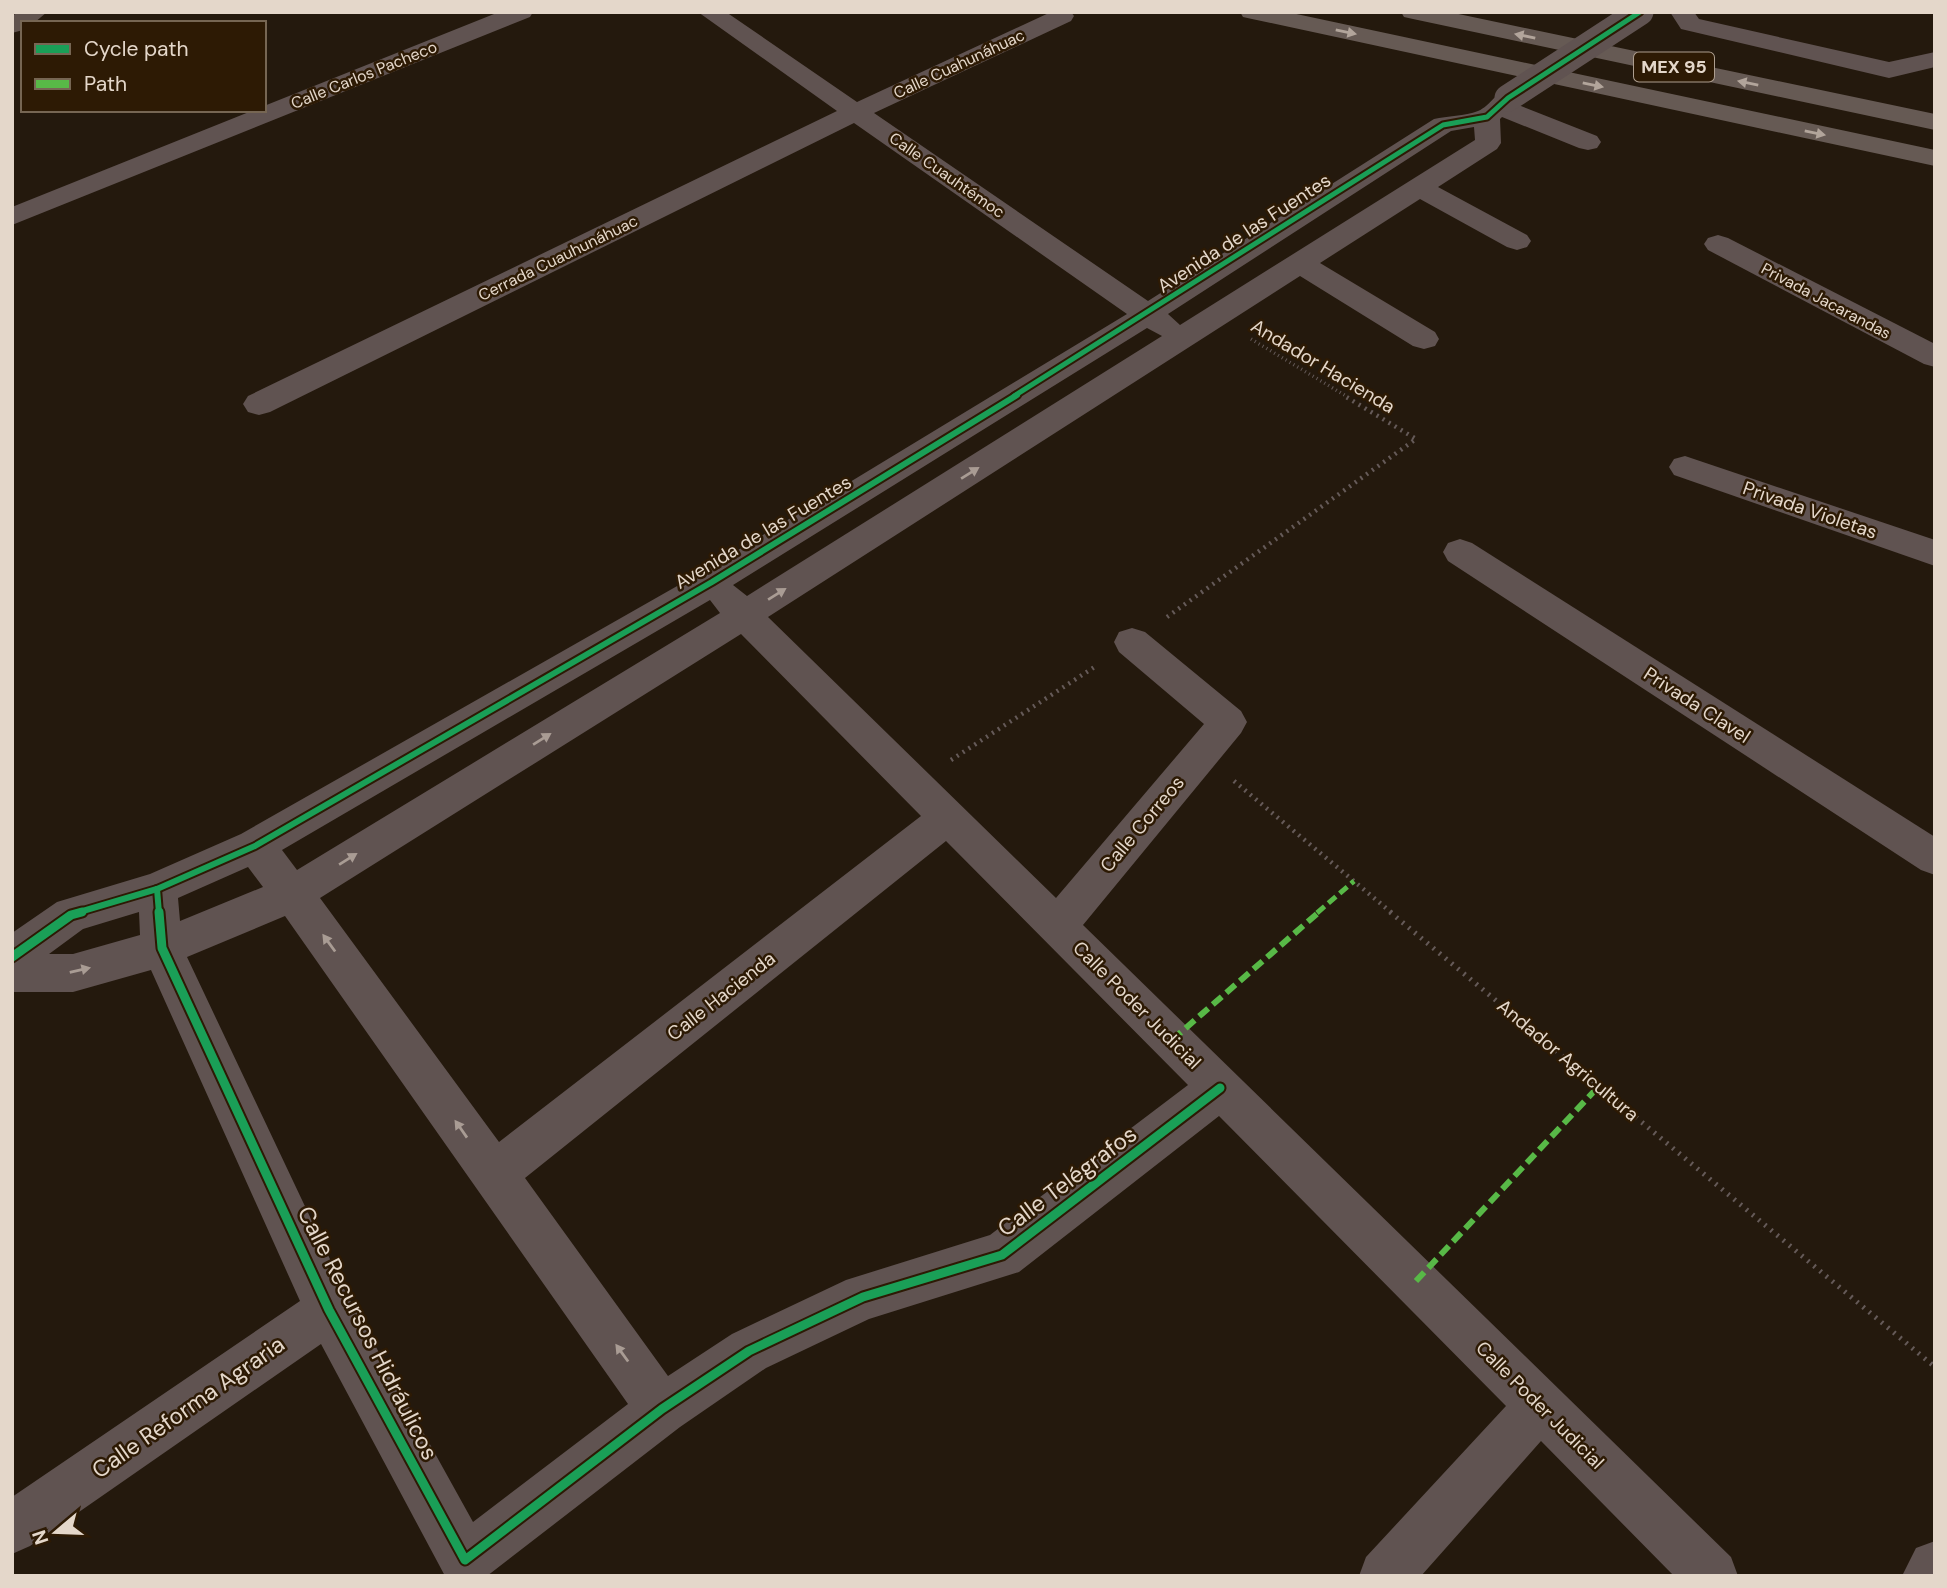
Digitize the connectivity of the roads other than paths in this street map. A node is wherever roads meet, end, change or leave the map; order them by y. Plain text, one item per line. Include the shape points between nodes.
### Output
1 (35, 12) edge
2 (521, 12) edge
3 (710, 12) edge
4 (1252, 12) edge
5 (1413, 12) edge
6 (1640, 12) edge
7 (1682, 12) edge
8 (1062, 16) dead end
9 (12, 26) edge
10 (1935, 59) edge
11 (1498, 107) junction
12 (856, 112) junction
13 (1935, 122) edge
14 (1588, 142) dead end
15 (1935, 159) edge
16 (1419, 187) junction
17 (12, 217) edge
18 (1517, 241) dead end
19 (1718, 244) dead end
20 (1300, 263) junction
21 (1148, 314) junction
22 (1184, 338) junction
23 (1424, 339) dead end
24 (1935, 357) edge
25 (259, 404) dead end
26 (1685, 467) dead end
27 (1460, 552) dead end
28 (1935, 553) edge
29 (712, 582) junction
30 (744, 615) junction
31 (1132, 642) dead end
32 (948, 817) junction
33 (255, 846) junction
34 (1935, 858) edge
35 (157, 889) junction
36 (290, 895) junction
37 (1057, 926) junction
38 (162, 948) junction
39 (12, 957) edge
40 (12, 973) edge
41 (1220, 1088) junction
42 (493, 1175) junction
43 (329, 1310) junction
44 (1540, 1405) junction
45 (662, 1409) junction
46 (12, 1528) edge
47 (1935, 1567) edge
48 (1385, 1576) edge
49 (1712, 1576) edge
50 (1928, 1576) edge

1 - 9 main road
2 - 17 street, Calle Carlos Pacheco
3 - 12 street, Calle Cuauhtémoc
4 -> 15 highway, MEX 95
13 -> 5 highway, MEX 95
6 - 11 street, bridge
7 - 10 street via 1690,24 1889,70
8 - 12 street, Calle Cuahunáhuac
11 - 14 street
11 - 16 street via 1489,143
11 - 21 street, Avenida de las Fuentes via 1443,125
12 - 21 street, Calle Cuauhtémoc
12 - 25 street, Cerrada Cuauhunáhuac
16 - 18 street
16 - 20 street
19 - 24 street, Privada Jacarandas
20 - 22 street
20 - 23 street
21 - 22 street, Calle Cuauhtémoc
21 - 29 street, Avenida de las Fuentes
30 -> 22 street
26 - 28 street, Privada Violetas
27 - 34 street, Privada Clavel
29 - 30 street, Calle Poder Judicial
29 - 33 street, Avenida de las Fuentes
30 - 32 street, Calle Poder Judicial
36 -> 30 street
31 - 37 street, Calle Correos via 1228,722
32 - 37 street, Calle Poder Judicial
32 - 42 street, Calle Hacienda
33 - 35 street, Avenida de las Fuentes
33 - 36 street
35 - 38 street, Calle Recursos Hidráulicos
35 - 39 street, Avenida de las Fuentes via 71,915
36 - 38 street
42 -> 36 street via 327,939
37 - 41 street, Calle Poder Judicial
40 -> 38 street via 73,973
38 - 43 street, Calle Recursos Hidráulicos
41 - 44 street, Calle Poder Judicial
41 - 45 street, Calle Telégrafos via 1002,1255 863,1297 749,1351
45 -> 42 street
43 - 45 street, Calle Recursos Hidráulicos via 465,1560
43 - 46 street, Calle Reforma Agraria
44 - 48 street
44 - 49 street, Calle Poder Judicial
47 - 50 street

